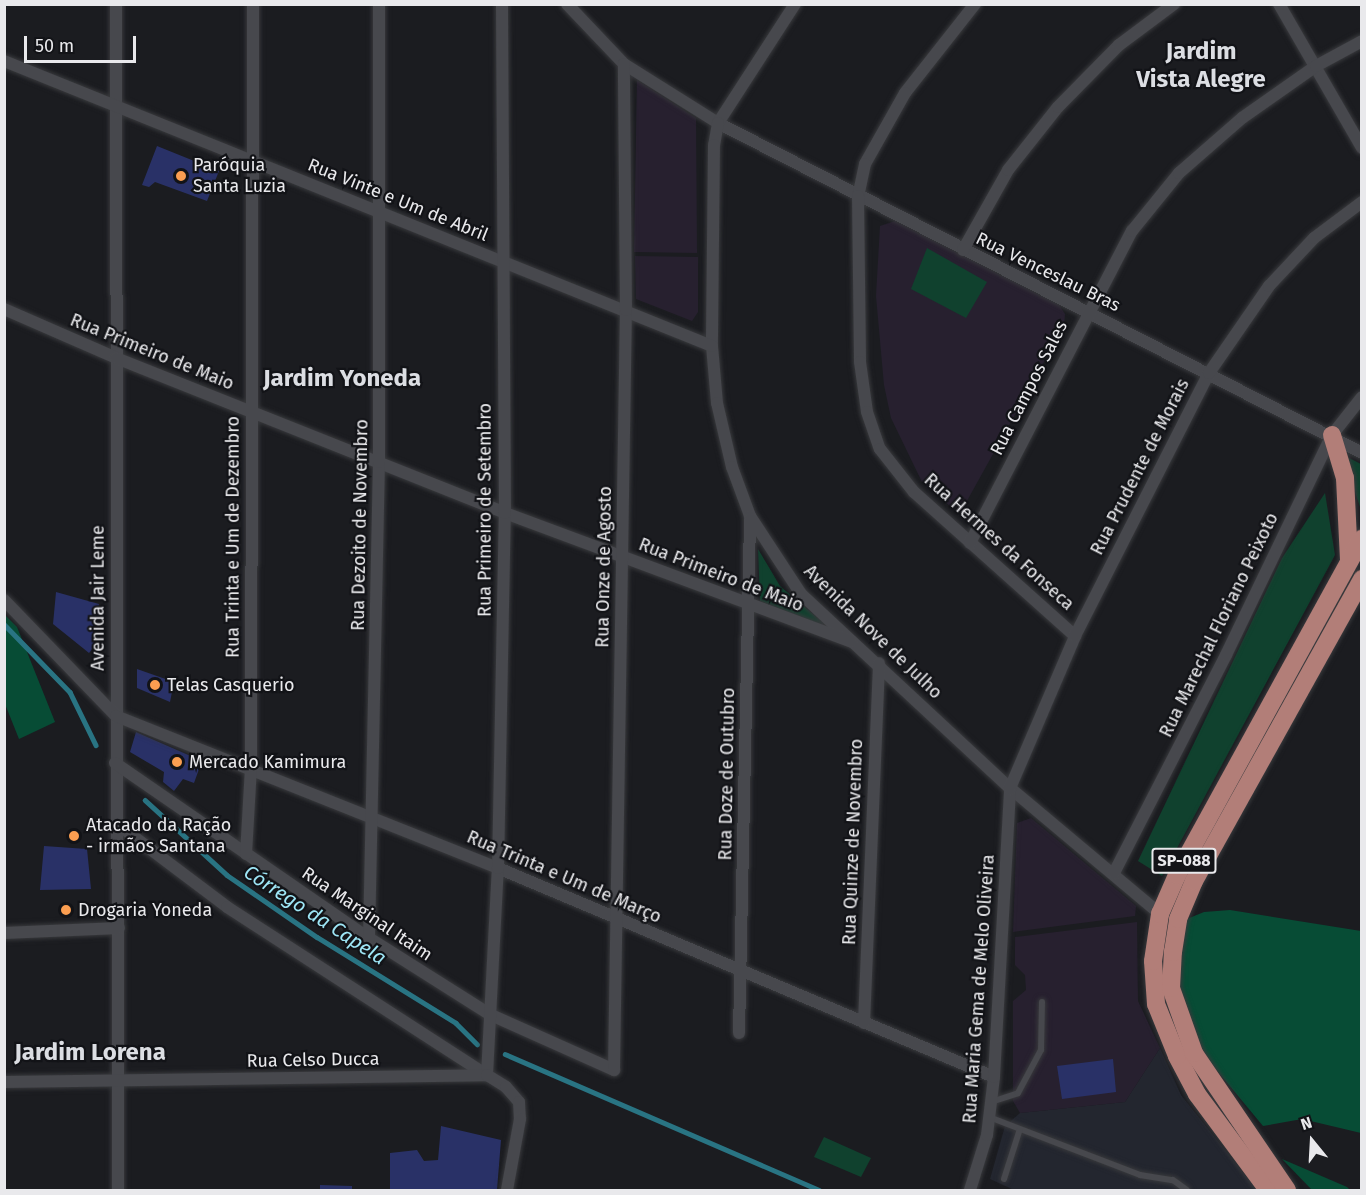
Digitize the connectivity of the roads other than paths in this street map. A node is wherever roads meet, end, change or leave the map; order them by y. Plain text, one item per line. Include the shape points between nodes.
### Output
1 (116, 4) edge
2 (253, 4) edge
3 (379, 4) edge
4 (502, 4) edge
5 (567, 4) edge
6 (795, 4) edge
7 (975, 4) edge
8 (1174, 4) edge
9 (1279, 4) edge
10 (1362, 41) edge
11 (4, 61) edge
12 (624, 64) junction
13 (1316, 66) junction
14 (115, 107) junction
15 (718, 123) junction
16 (1362, 148) edge
17 (254, 162) junction
18 (858, 196) junction
19 (1362, 202) edge
20 (378, 212) junction
21 (963, 250) junction
22 (503, 262) junction
23 (4, 309) edge
24 (626, 310) junction
25 (1087, 312) junction
26 (712, 346) junction
27 (116, 358) junction
28 (1209, 373) junction
29 (1362, 397) edge
30 (251, 412) junction
31 (1332, 435) junction
32 (1362, 453) edge
33 (379, 462) junction
34 (505, 513) junction
35 (750, 516) junction
36 (1362, 538) edge
37 (970, 543) junction
38 (622, 556) junction
39 (1349, 561) junction
40 (1362, 579) edge
41 (4, 600) edge
42 (749, 607) junction
43 (1075, 636) junction
44 (858, 645) junction
45 (879, 663) junction
46 (116, 716) junction
47 (115, 763) junction
48 (251, 767) junction
49 (1010, 788) junction
50 (374, 817) junction
51 (117, 824) junction
52 (246, 854) junction
53 (498, 868) junction
54 (1114, 873) junction
55 (1160, 914) junction
56 (618, 919) junction
57 (119, 928) junction
58 (4, 933) edge
59 (369, 938) junction
60 (741, 973) junction
61 (1042, 1002) dead end
62 (491, 1015) junction
63 (864, 1023) junction
64 (739, 1033) dead end
65 (614, 1070) joint
66 (487, 1075) junction
67 (994, 1077) junction
68 (4, 1082) edge
69 (117, 1083) junction
70 (991, 1102) junction
71 (989, 1117) junction
72 (1020, 1129) junction
73 (1004, 1179) dead end
74 (118, 1191) edge
75 (507, 1191) edge
76 (970, 1191) edge
77 (1187, 1191) edge
78 (1268, 1191) edge
79 (1287, 1191) edge

1 - 14 street, Avenida Jair Leme
2 - 17 street, Rua Trinta e Um de Dezembro
3 - 20 street, Rua Dezoito de Novembro
4 - 22 street, Rua Primeiro de Setembro
5 - 12 street
6 - 15 street
7 - 18 street, Rua Hermes da Fonseca via 905,93 865,164
8 - 21 street via 1119,45 1058,107 1008,170
9 - 13 street
10 - 13 street, Rua Campos Sales
11 - 14 street, Rua Vinte e Um de Abril
12 - 15 street
12 - 24 street, Rua Onze de Agosto
13 - 16 street
13 - 25 street, Rua Campos Sales via 1242,118 1179,172 1132,231
14 - 17 street, Rua Vinte e Um de Abril
14 - 27 street, Avenida Jair Leme
15 - 18 street, Rua Venceslau Bras
15 - 26 street, Avenida Nove de Julho via 714,145
17 - 20 street, Rua Vinte e Um de Abril
17 - 30 street, Rua Trinta e Um de Dezembro
18 - 21 street, Rua Venceslau Bras
18 - 37 street, Rua Hermes da Fonseca via 860,362 867,412 880,448 914,492
19 - 28 street, Rua Prudente de Morais via 1314,238 1269,286
20 - 22 street, Rua Vinte e Um de Abril
20 - 33 street, Rua Dezoito de Novembro
21 - 25 street, Rua Venceslau Bras
22 - 24 street, Rua Vinte e Um de Abril
22 - 34 street, Rua Primeiro de Setembro
23 - 27 street, Rua Primeiro de Maio
24 - 26 street, Rua Vinte e Um de Abril
24 - 38 street, Rua Onze de Agosto
25 - 28 street, Rua Venceslau Bras
25 - 37 street, Rua Campos Sales
26 - 35 street, Avenida Nove de Julho via 717,403 732,467
27 - 30 street, Rua Primeiro de Maio
27 - 46 street, Avenida Jair Leme
28 - 31 street, Rua Venceslau Bras
28 - 43 street, Rua Prudente de Morais
29 - 31 street, Rua Marechal Floriano Peixoto
30 - 33 street, Rua Primeiro de Maio
30 - 48 street, Rua Trinta e Um de Dezembro
31 - 32 street, Rua Venceslau Bras
31 - 39 main road via 1345,478
31 - 54 street, Rua Marechal Floriano Peixoto via 1226,655
33 - 34 street, Rua Primeiro de Maio
33 - 50 street, Rua Dezoito de Novembro
34 - 38 street, Rua Primeiro de Maio
34 - 53 street, Rua Primeiro de Setembro
35 - 42 street, Rua Doze de Outubro
35 - 44 street, Avenida Nove de Julho via 801,594
36 - 39 main road, SP-088
37 - 43 street, Rua Hermes da Fonseca
38 - 42 street, Rua Primeiro de Maio
38 - 56 street, Rua Onze de Agosto
39 - 55 main road, SP-088 via 1177,875
40 - 79 main road, SP-088 via 1194,881 1178,919 1173,952 1171,988 1194,1053
41 - 46 street
42 - 44 street, Rua Primeiro de Maio
42 - 60 street, Rua Doze de Outubro
43 - 49 street, Rua Prudente de Morais
44 - 45 street, Avenida Nove de Julho
45 - 49 street, Avenida Nove de Julho
45 - 63 street, Rua Quinze de Novembro
46 - 47 street, Avenida Jair Leme
46 - 48 street, Rua Trinta e Um de Março
47 - 51 street, Avenida Jair Leme
47 - 52 street, Rua Marginal Itaim
48 - 50 street, Rua Trinta e Um de Março
48 - 52 street, Rua Trinta e Um de Dezembro
49 - 54 street, Avenida Nove de Julho
49 - 67 street, Rua Maria Gema de Melo Oliveira
50 - 53 street, Rua Trinta e Um de Março
50 - 59 street, Rua Dezoito de Novembro
51 - 57 street, Avenida Jair Leme
51 - 66 street via 227,907
52 - 59 street, Rua Marginal Itaim
53 - 56 street, Rua Trinta e Um de Março
53 - 62 street, Rua Primeiro de Setembro
54 - 55 street, Avenida Nove de Julho
55 - 78 main road, SP-088 via 1153,961 1156,1004 1197,1094
56 - 60 street, Rua Trinta e Um de Março
56 - 65 street, Rua Onze de Agosto
57 - 58 street
57 - 69 street, Avenida Jair Leme
59 - 62 street, Rua Marginal Itaim
60 - 63 street, Rua Trinta e Um de Março
60 - 64 street, Rua Doze de Outubro
61 - 70 lane via 1041,1050 1018,1093
62 - 65 street, Rua Marginal Itaim
62 - 66 street, Rua Primeiro de Setembro
63 - 67 street, Rua Trinta e Um de Março
66 - 69 street, Rua Celso Ducca
66 - 75 street via 506,1087 519,1102 520,1119
67 - 70 street, Rua Maria Gema de Melo Oliveira
68 - 69 street, Rua Celso Ducca
69 - 74 street, Avenida Jair Leme
70 - 71 street, Rua Maria Gema de Melo Oliveira
71 - 72 lane
71 - 76 street, Rua Maria Gema de Melo Oliveira
72 - 73 lane
72 - 77 lane via 1140,1175 1173,1180

